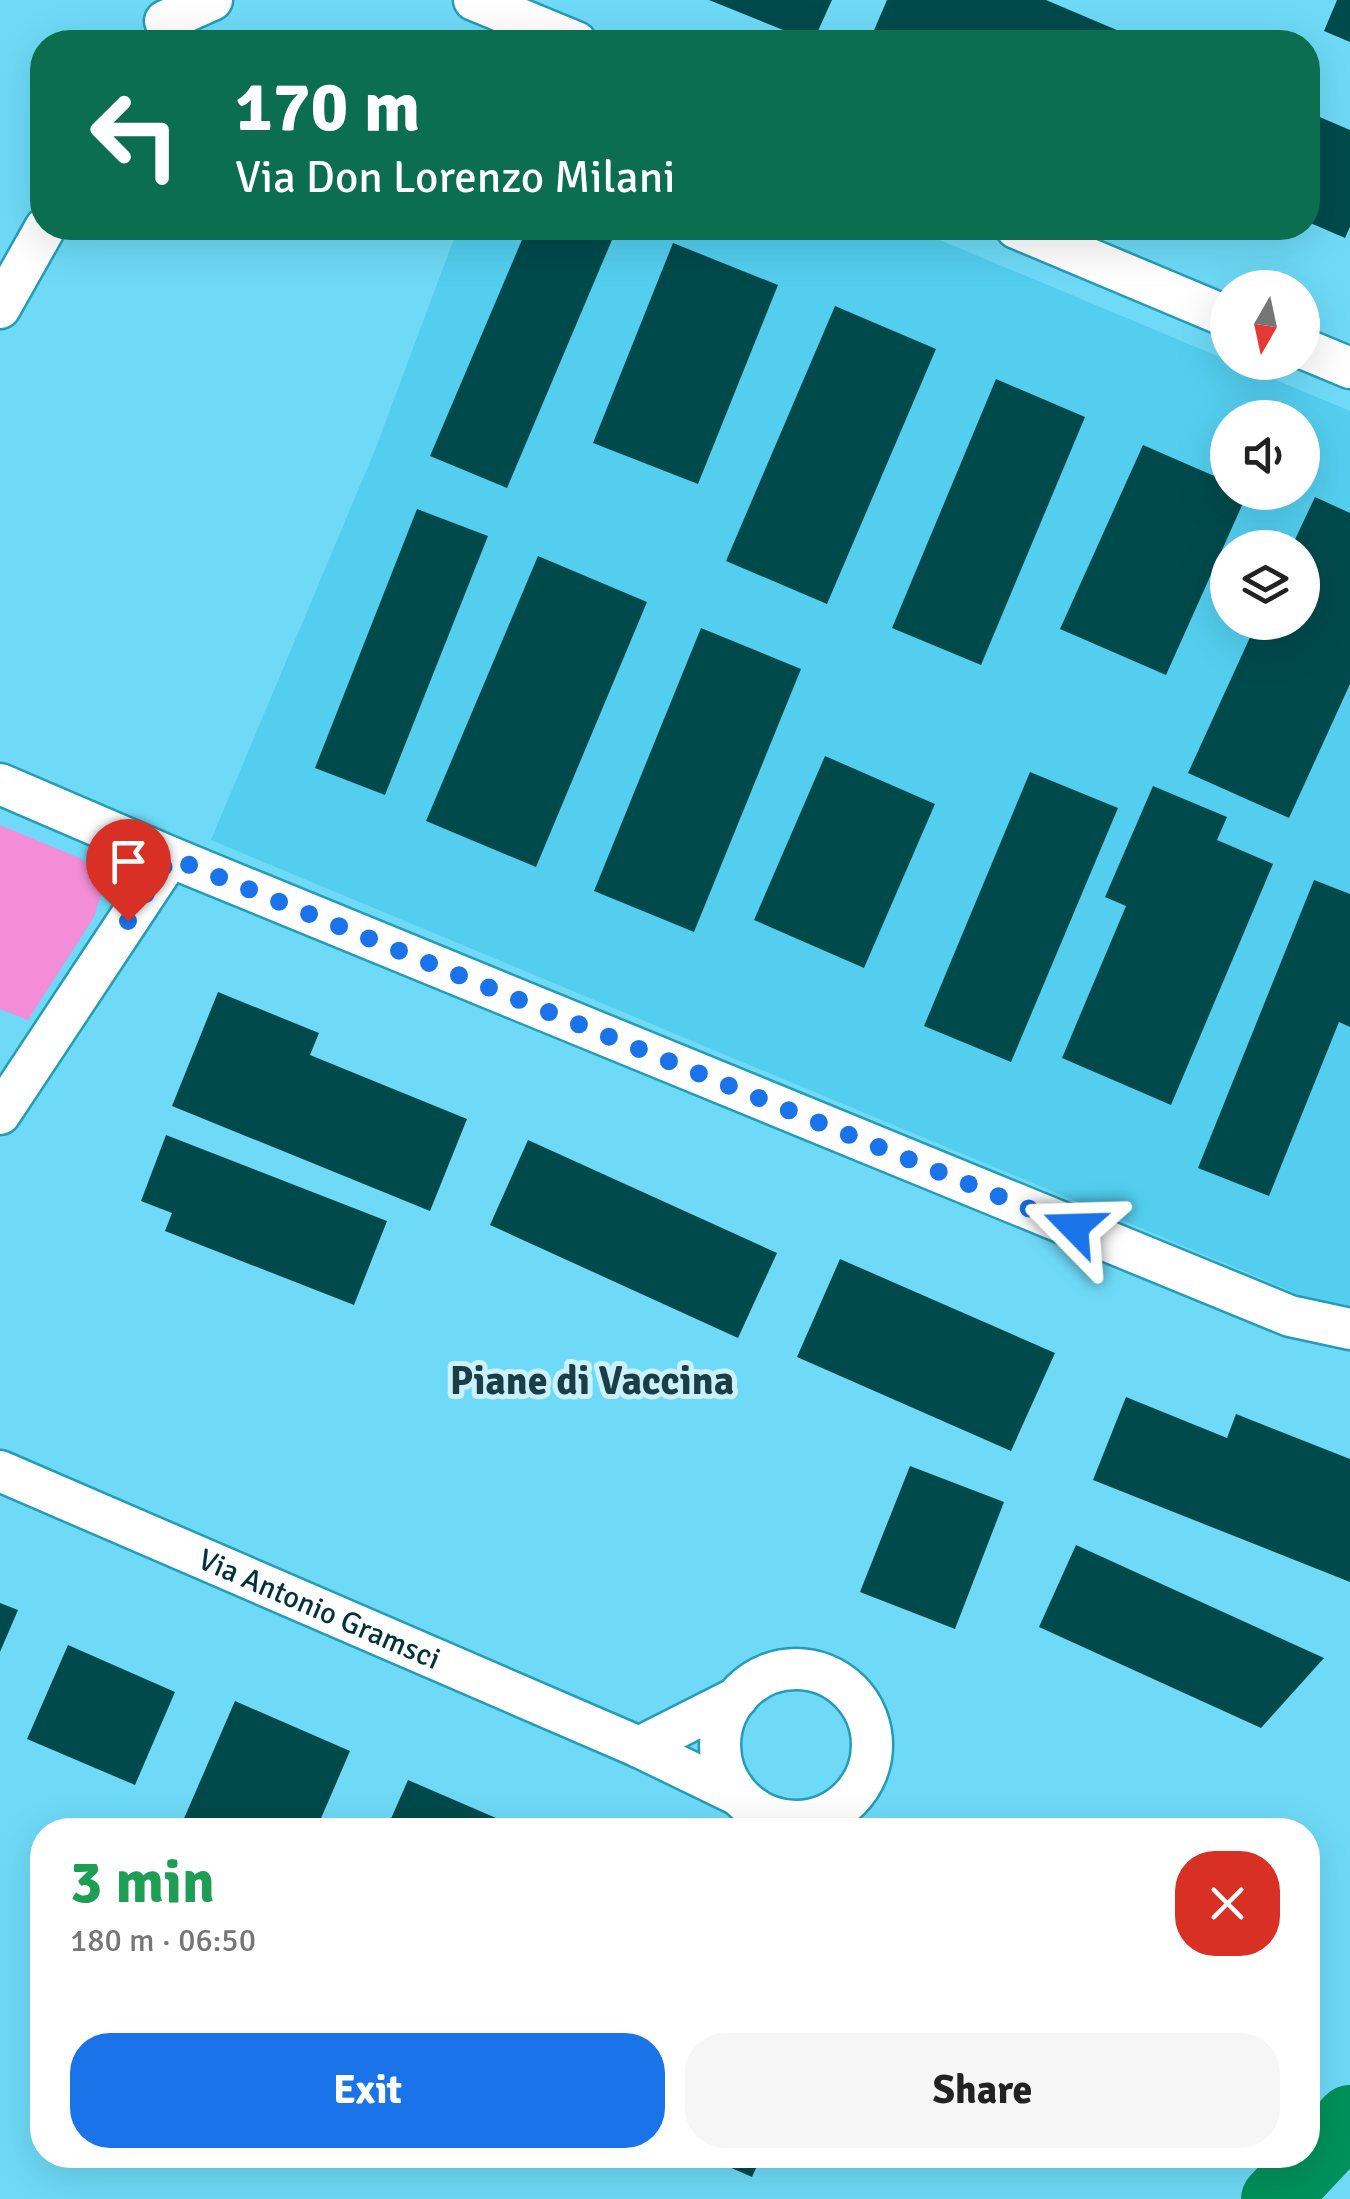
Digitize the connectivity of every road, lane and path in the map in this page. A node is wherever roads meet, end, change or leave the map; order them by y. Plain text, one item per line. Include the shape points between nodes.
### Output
1 (212, 0) edge
2 (474, 0) edge
3 (158, 21) edge
4 (547, 30) edge
5 (38, 240) edge
6 (1045, 240) edge
7 (0, 308) edge
8 (1210, 309) edge
9 (1320, 356) edge
10 (1350, 368) edge
11 (0, 784) edge
12 (170, 857) junction
13 (0, 1114) edge
14 (1350, 1329) edge
15 (0, 1471) edge
16 (738, 1697) junction
17 (639, 1746) junction
18 (738, 1795) junction
19 (775, 1818) edge
20 (816, 1818) edge

1 - 3 street
2 - 4 street
5 - 7 street
6 - 8 street
9 - 10 street
11 - 12 street
12 - 13 street
12 - 14 street via 1290,1316
15 - 17 street, Via Antonio Gramsci
16 - 17 street, Via Antonio Gramsci
16 - 18 street via 720,1735 720,1756
16 - 20 street, Via Antonio Gramsci via 783,1670 809,1670 855,1696 873,1745 868,1771 855,1794
17 - 18 street, Via Antonio Gramsci
18 - 19 street, Via Antonio Gramsci

